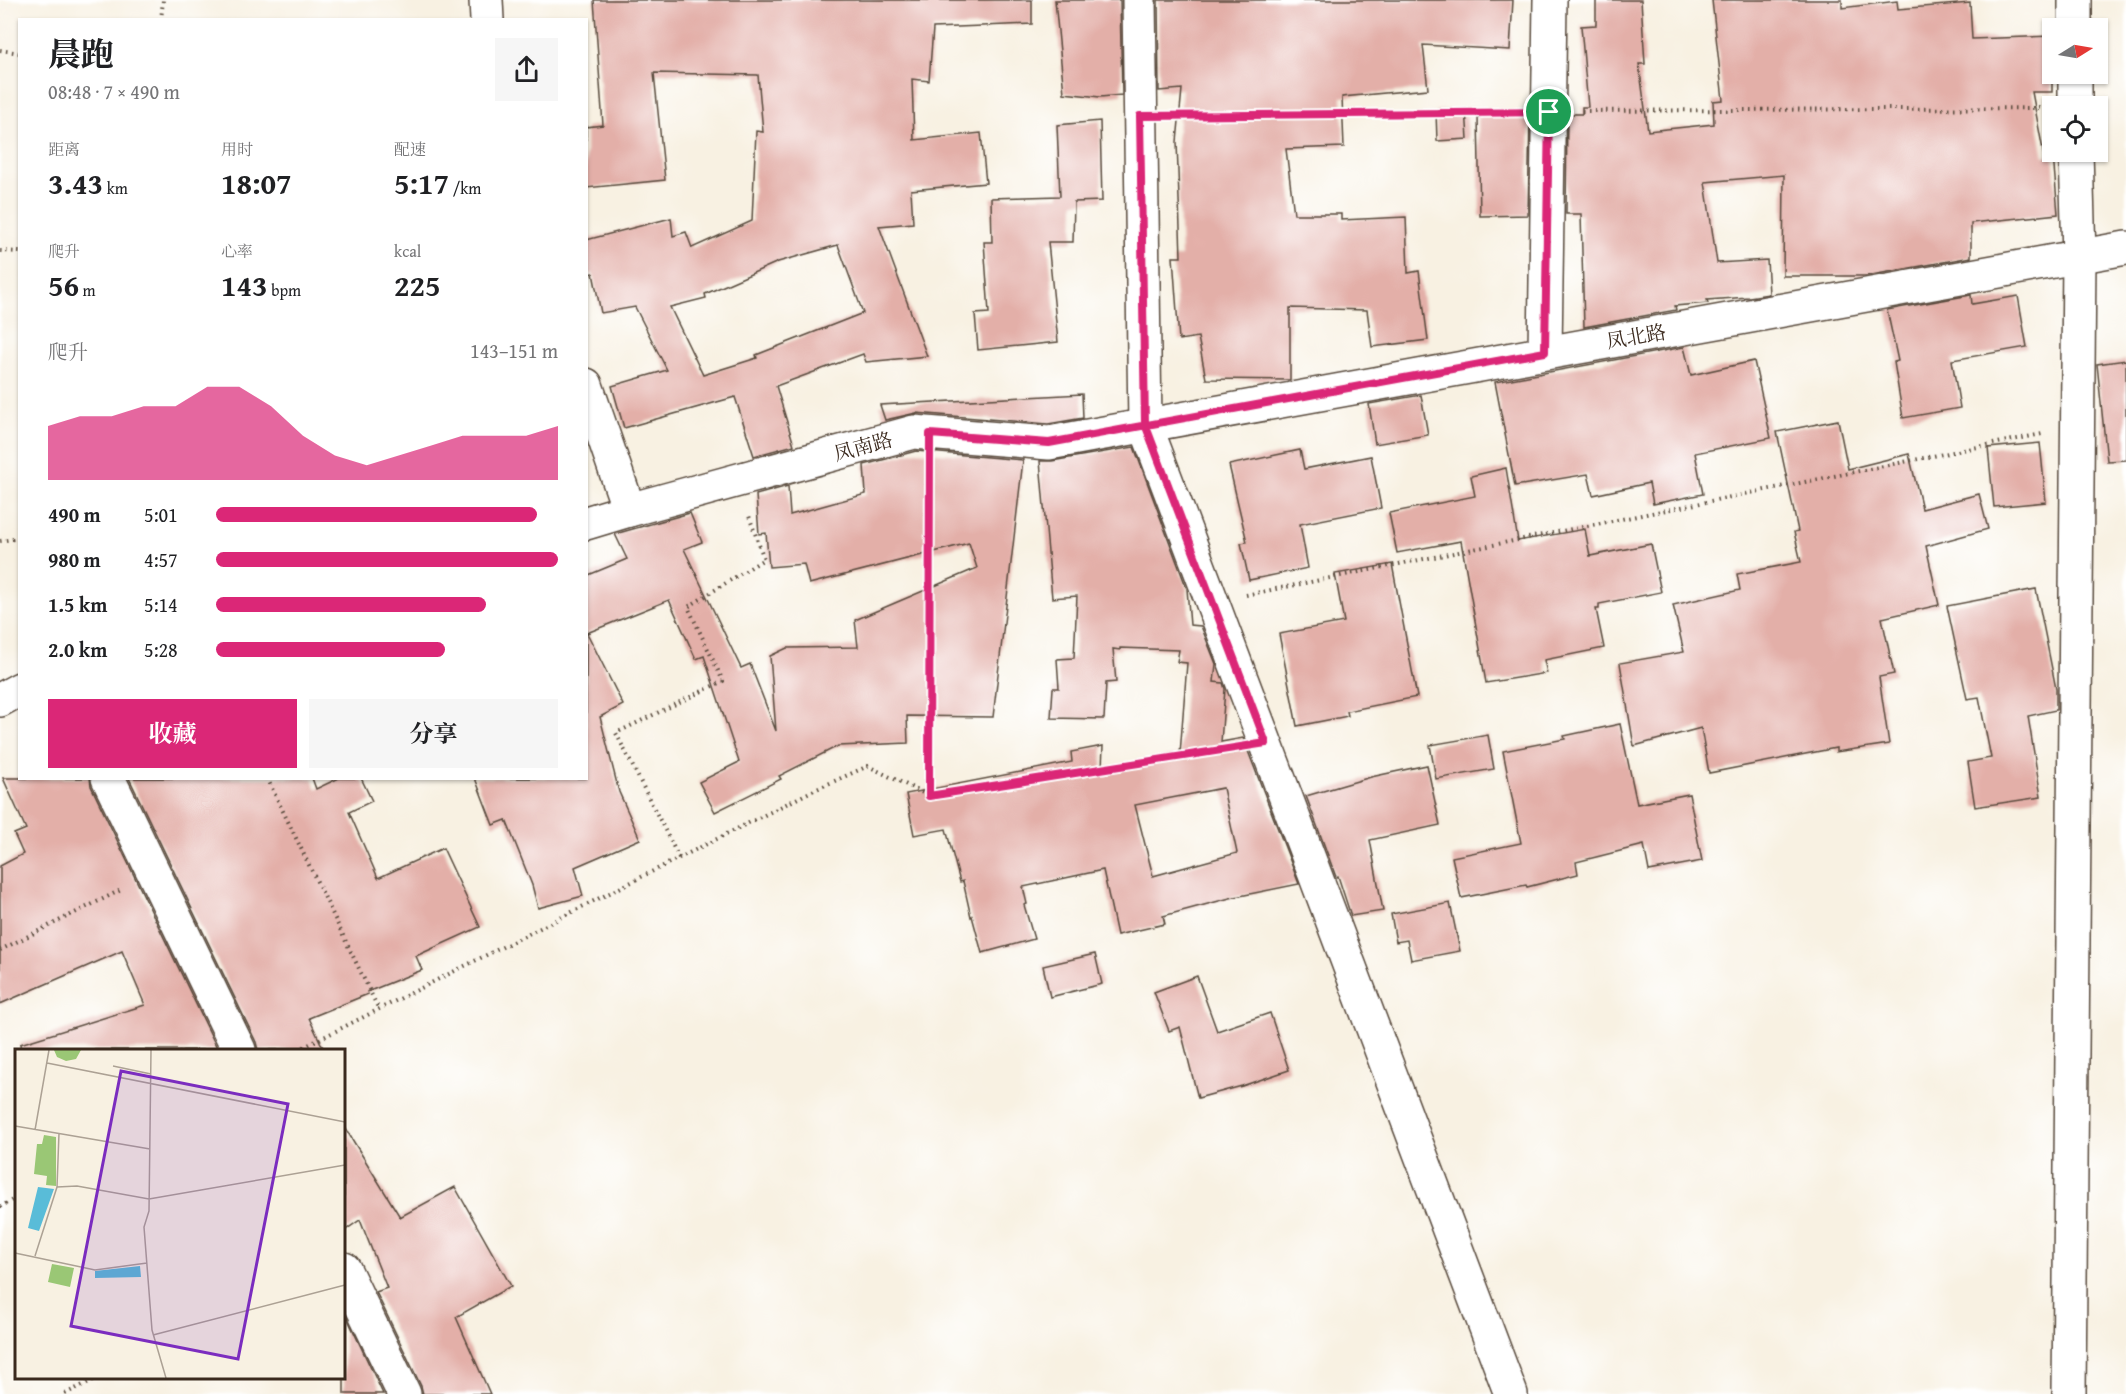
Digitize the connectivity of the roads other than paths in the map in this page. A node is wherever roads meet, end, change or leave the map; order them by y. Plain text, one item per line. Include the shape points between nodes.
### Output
1 (486, 0) edge
2 (1139, 0) edge
3 (1550, 0) edge
4 (2075, 0) edge
5 (487, 18) edge
6 (2075, 18) edge
7 (2076, 162) edge
8 (2126, 248) edge
9 (2079, 256) junction
10 (1545, 352) junction
11 (588, 391) edge
12 (1145, 424) junction
13 (629, 510) junction
14 (588, 523) edge
15 (18, 690) edge
16 (0, 700) edge
17 (109, 780) edge
18 (239, 1049) edge
19 (345, 1271) edge
20 (404, 1394) edge
21 (1511, 1394) edge
22 (2069, 1394) edge

1 - 5 street
2 - 12 street
3 - 10 street
4 - 6 street
7 - 9 street
8 - 9 street, 凤北路
9 - 10 street, 凤北路
9 - 22 street
10 - 12 street, 凤北路
11 - 13 street
12 - 13 street, 凤南路 via 1049,443 914,432
12 - 21 street
13 - 14 street, 凤南路
15 - 16 street
17 - 18 street
19 - 20 street

